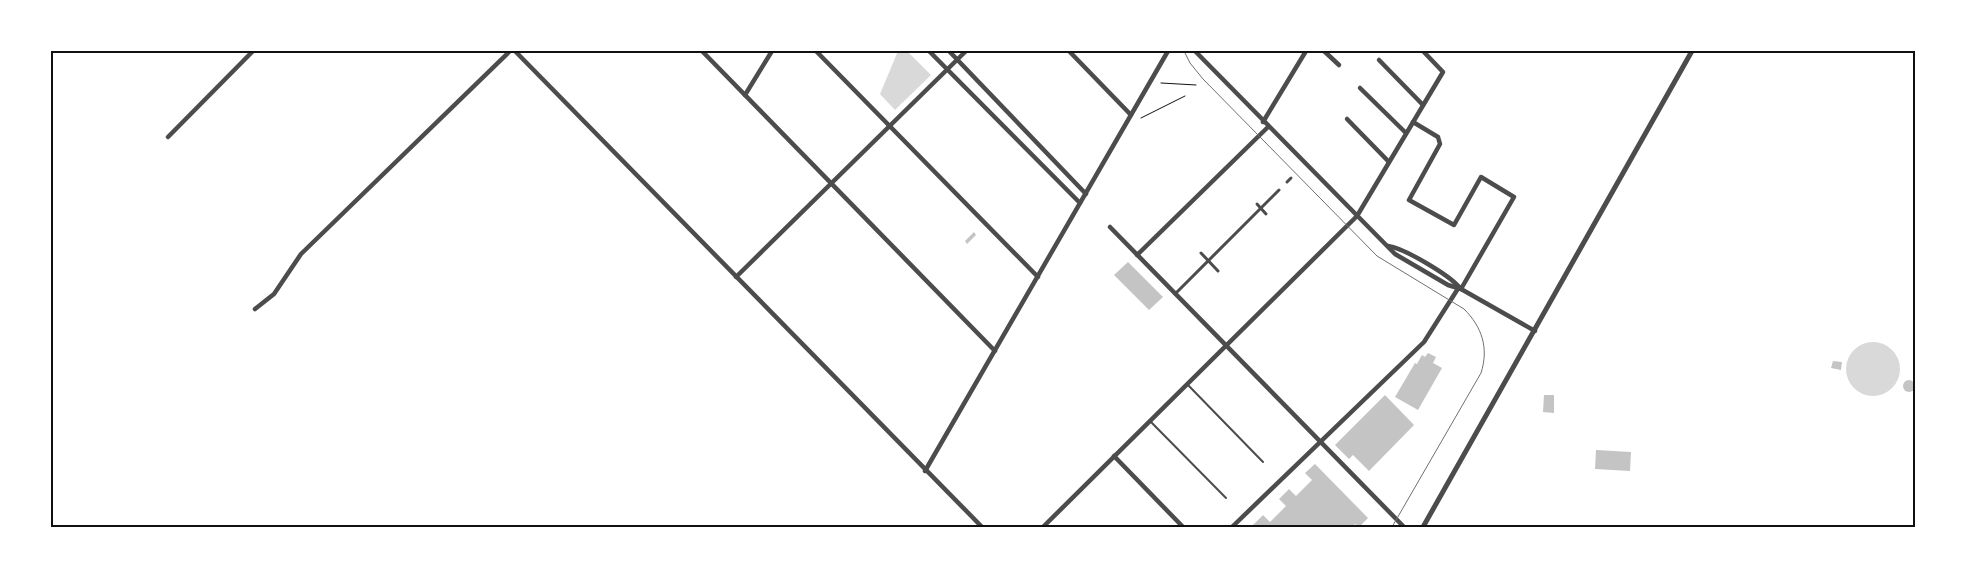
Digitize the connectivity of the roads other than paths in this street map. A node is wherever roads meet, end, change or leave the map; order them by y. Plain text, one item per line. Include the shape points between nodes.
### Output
1 (254, 51) edge
2 (510, 51) edge
3 (515, 51) edge
4 (702, 51) edge
5 (772, 51) edge
6 (816, 51) edge
7 (929, 51) edge
8 (949, 51) edge
9 (966, 51) edge
10 (1069, 51) edge
11 (1168, 51) edge
12 (1195, 51) edge
13 (1306, 51) edge
14 (1324, 51) edge
15 (1423, 51) edge
16 (1692, 51) edge
17 (957, 60) junction
18 (1379, 60) dead end
19 (1339, 65) dead end
20 (947, 70) junction
21 (1360, 88) dead end
22 (745, 95) junction
23 (1423, 105) junction
24 (1131, 115) junction
25 (1347, 120) dead end
26 (1263, 122) junction
27 (1413, 122) junction
28 (889, 126) junction
29 (1268, 126) junction
30 (1406, 133) junction
31 (168, 137) dead end
32 (1389, 162) junction
33 (1291, 178) dead end
34 (1287, 182) dead end
35 (831, 183) junction
36 (1279, 190) dead end
37 (1086, 194) junction
38 (1080, 203) junction
39 (1256, 204) dead end
40 (1260, 208) junction
41 (1266, 214) dead end
42 (1357, 216) junction
43 (1110, 228) dead end
44 (1388, 246) junction
45 (1201, 253) dead end
46 (1137, 255) junction
47 (1207, 260) junction
48 (1218, 271) dead end
49 (736, 277) junction
50 (1038, 277) junction
51 (1460, 288) junction
52 (1175, 294) junction
53 (255, 309) dead end
54 (1535, 331) junction
55 (1226, 345) junction
56 (995, 351) junction
57 (1187, 384) junction
58 (1150, 421) junction
59 (1320, 441) junction
60 (1114, 456) junction
61 (1263, 462) dead end
62 (926, 471) junction
63 (1226, 498) dead end
64 (982, 527) edge
65 (1043, 527) edge
66 (1184, 527) edge
67 (1232, 527) edge
68 (1404, 527) edge
69 (1423, 527) edge

1 - 31 street
2 - 53 street via 301,254 274,294
3 - 49 street
4 - 22 street
5 - 22 street
6 - 28 street
7 - 20 street
8 - 17 street
9 - 17 street
10 - 24 street
11 - 24 street
12 - 26 street via 1256,111
13 - 26 street
14 - 19 street
15 - 23 street via 1443,72
16 - 54 street
17 - 20 street
17 - 37 street
18 - 23 street
20 - 28 street
20 - 38 street
21 - 30 street
22 - 35 street
23 - 27 street
24 - 37 street
25 - 32 street
26 - 29 street
27 - 30 street
27 - 51 street via 1438,137 1440,144 1409,200 1454,225 1481,177 1514,197
28 - 35 street
28 - 50 street
29 - 42 street
29 - 46 street
30 - 32 street
32 - 42 street
33 - 34 street
35 - 49 street
35 - 56 street
36 - 40 street
37 - 38 street
38 - 50 street
39 - 40 street
40 - 41 street
40 - 47 street
42 - 44 street
42 - 55 street
43 - 46 street
44 - 51 street via 1395,254 1448,286
44 - 51 street via 1399,247 1452,278
45 - 47 street
46 - 52 street
47 - 48 street
47 - 52 street
49 - 62 street
50 - 56 street
51 - 54 street
51 - 59 street via 1427,338
52 - 55 street
54 - 69 street
55 - 57 street
55 - 59 street
56 - 62 street
57 - 58 street
57 - 61 lane
58 - 60 street
58 - 63 lane
59 - 67 street
59 - 68 street
60 - 65 street
60 - 66 street
62 - 64 street

